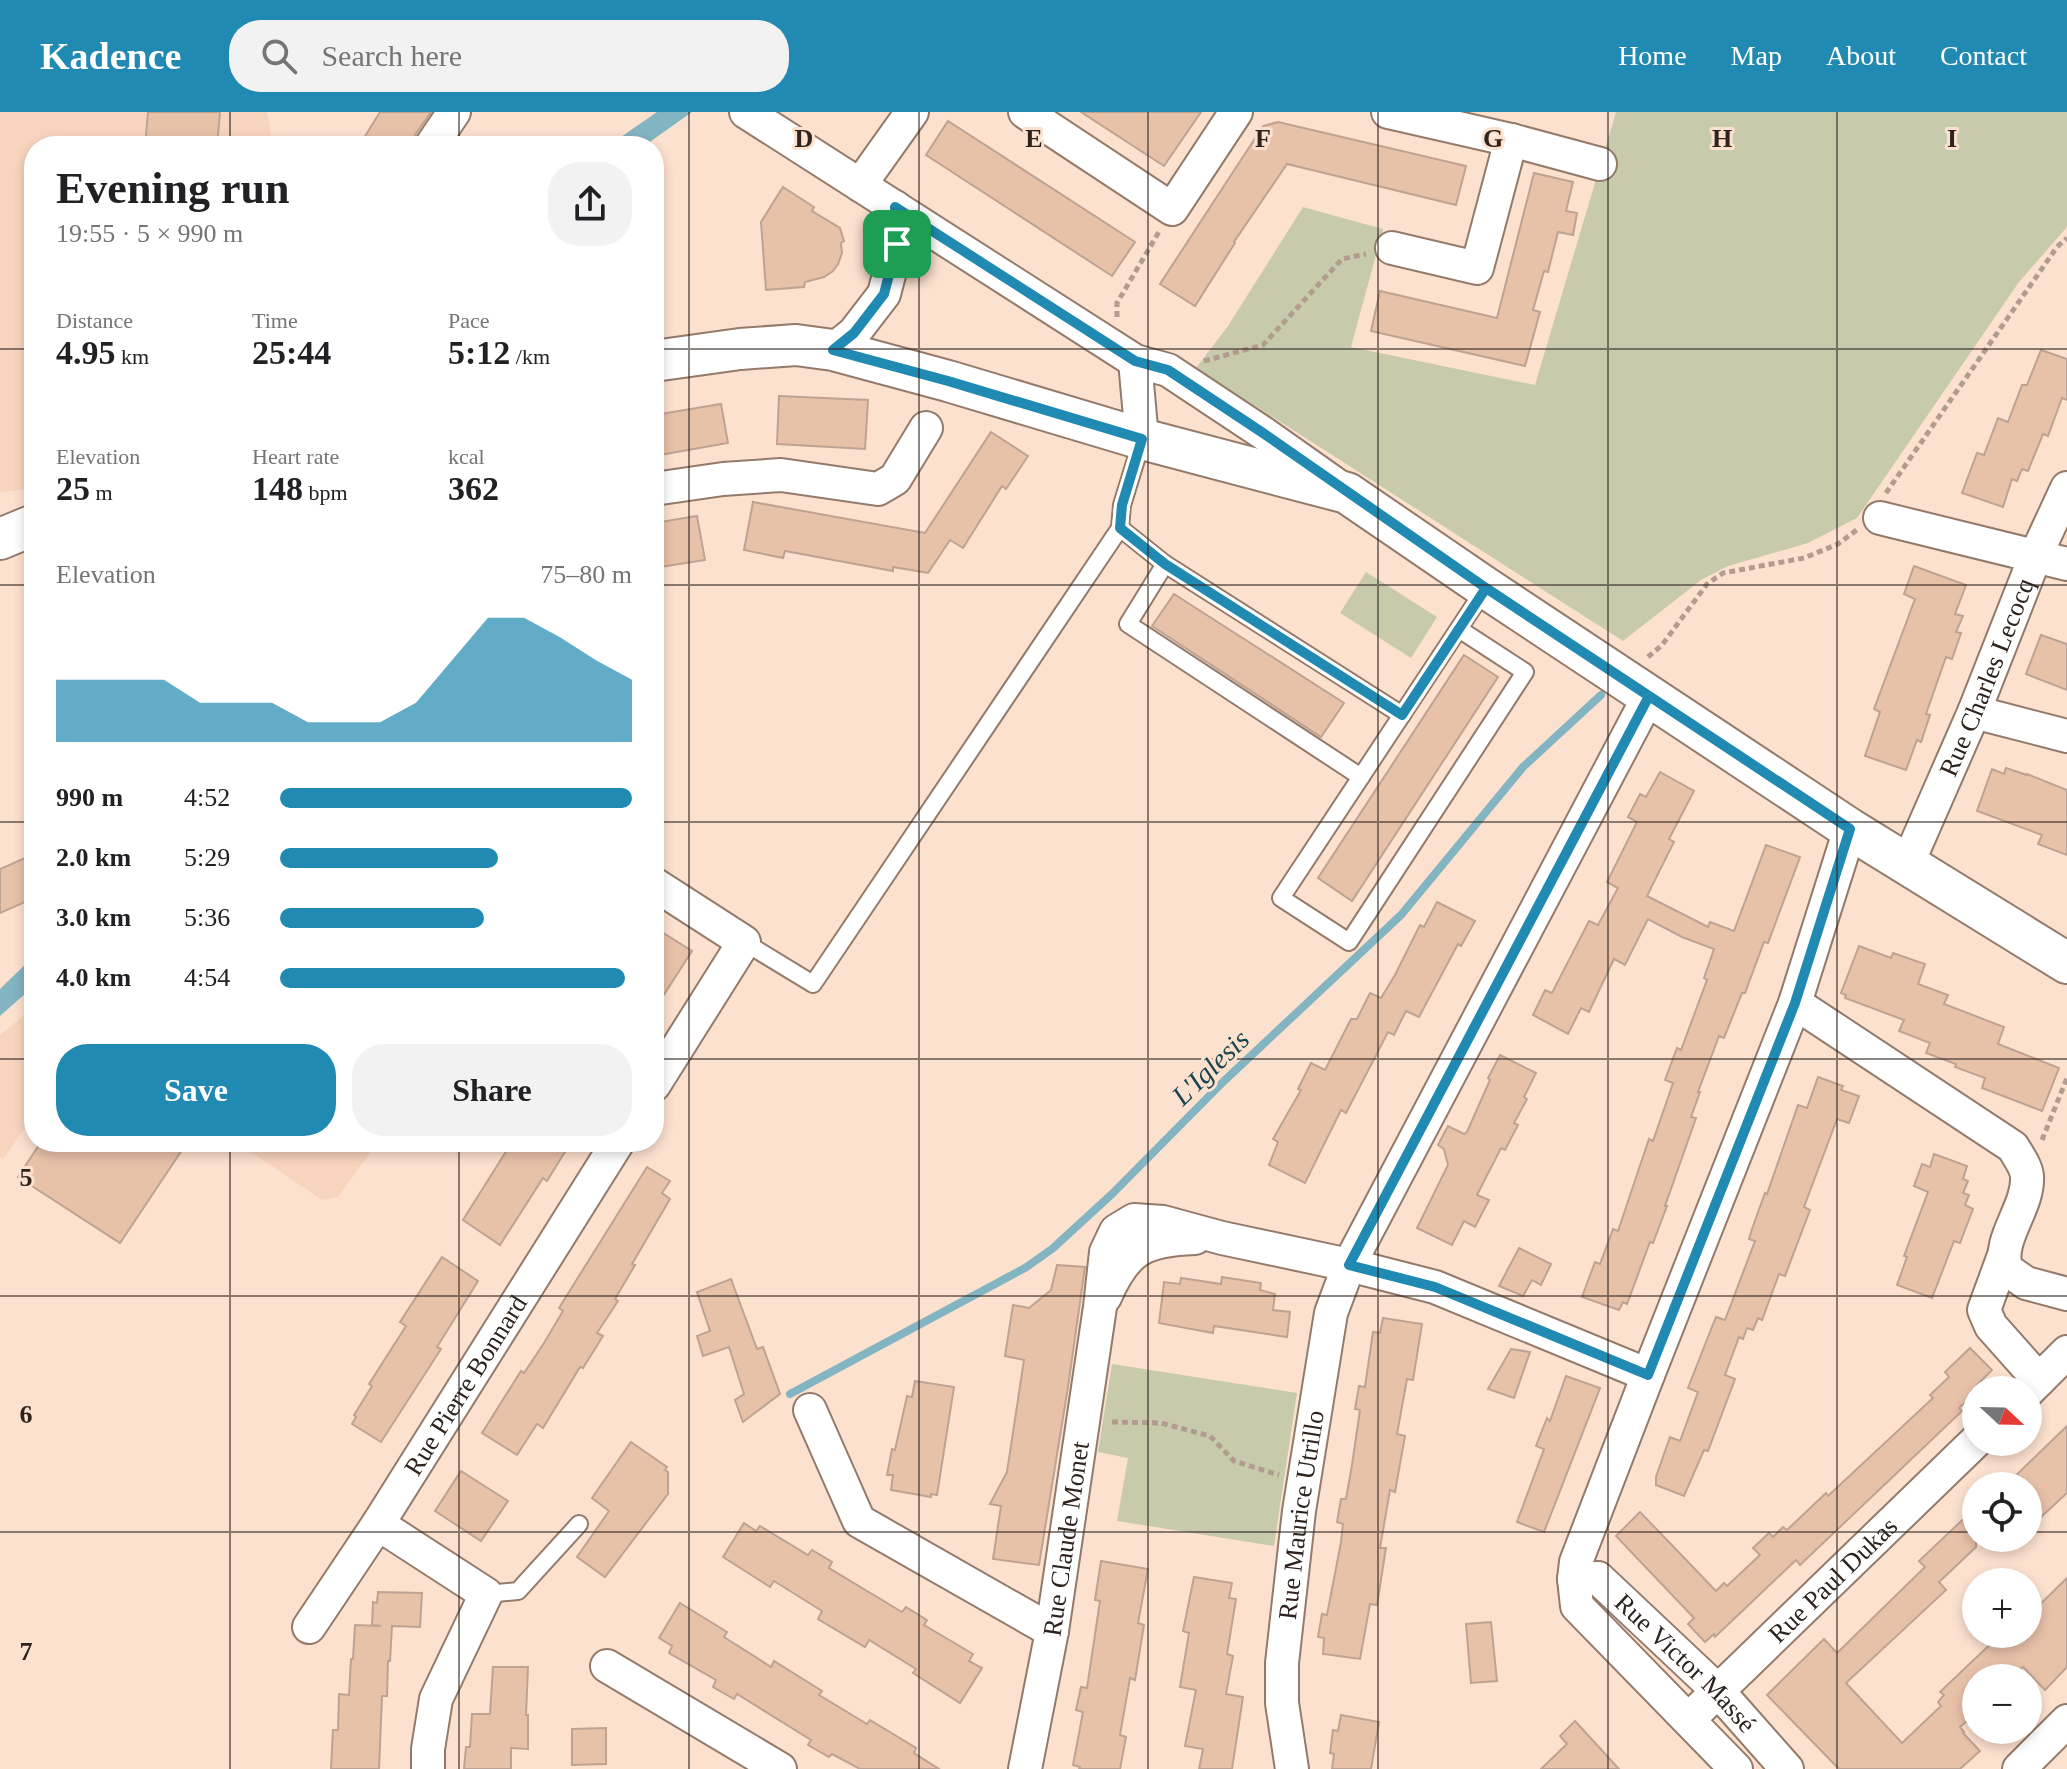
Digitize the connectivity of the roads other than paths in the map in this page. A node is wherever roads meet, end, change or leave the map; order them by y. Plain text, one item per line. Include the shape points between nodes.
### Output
1 (454, 112) edge
2 (746, 112) edge
3 (912, 112) edge
4 (1025, 112) edge
5 (1236, 112) edge
6 (1388, 112) edge
7 (438, 136) edge
8 (1511, 140) junction
9 (1600, 164) dead end
10 (860, 185) junction
11 (895, 207) junction
12 (1392, 248) road end
13 (833, 350) junction
14 (1127, 355) junction
15 (664, 360) edge
16 (926, 428) dead end
17 (1142, 439) junction
18 (664, 488) edge
19 (2067, 488) edge
20 (1347, 493) junction
21 (1875, 514) road end
22 (1120, 528) junction
23 (24, 529) edge
24 (0, 539) edge
25 (2035, 557) junction
26 (1165, 564) junction
27 (2067, 564) edge
28 (1486, 588) junction
29 (1459, 629) junction
30 (1636, 687) junction
31 (1974, 712) junction
32 (1402, 715) junction
33 (2067, 736) edge
34 (1361, 777) junction
35 (1850, 829) junction
36 (1907, 865) junction
37 (664, 890) edge
38 (744, 942) junction
39 (2067, 963) edge
40 (1795, 1003) junction
41 (664, 1069) edge
42 (612, 1152) edge
43 (2003, 1258) junction
44 (1349, 1265) junction
45 (2067, 1294) edge
46 (2067, 1352) edge
47 (1648, 1375) junction
48 (2027, 1376) edge
49 (2042, 1377) edge
50 (810, 1410) dead end
51 (1962, 1455) edge
52 (378, 1524) junction
53 (579, 1524) dead end
54 (1574, 1579) junction
55 (486, 1594) junction
56 (309, 1627) dead end
57 (1052, 1631) junction
58 (607, 1666) dead end
59 (1718, 1691) junction
60 (1689, 1719) junction
61 (2067, 1721) edge
62 (428, 1769) edge
63 (780, 1769) edge
64 (1025, 1769) edge
65 (1292, 1769) edge
66 (1736, 1769) edge
67 (1787, 1769) edge
68 (2019, 1769) edge

1 - 7 street
2 - 10 street
3 - 10 street
4 - 5 street via 1172,209
6 - 8 street
8 - 9 street
8 - 12 street via 1477,268
10 - 11 street
11 - 13 street via 897,244 884,294 854,333
11 - 14 street
13 - 15 street via 796,345
13 - 17 street
14 - 17 street
14 - 20 street via 1168,370
16 - 18 street via 895,479 878,489 781,475
17 - 20 street
17 - 22 lane
19 - 25 street, Rue Charles Lecocq
20 - 28 street
21 - 25 street
22 - 26 lane
22 - 38 lane via 813,984
23 - 24 street
25 - 27 street
25 - 31 street, Rue Charles Lecocq
26 - 32 lane
26 - 34 lane via 1128,624
28 - 29 lane
28 - 30 street
29 - 32 lane
29 - 34 lane via 1525,672 1349,942 1281,898
30 - 35 street
30 - 44 street, Rue Maurice Utrillo
31 - 33 street
31 - 36 street, Rue Charles Lecocq
32 - 34 lane
35 - 36 street
35 - 40 street
36 - 39 street
37 - 38 street
38 - 41 street
40 - 43 street via 2013,1147 2027,1178
40 - 47 street
42 - 52 street, Rue Pierre Bonnard
43 - 45 street via 2006,1269 2026,1283
43 - 48 street via 1984,1310
44 - 47 street, Rue Claude Monet via 1435,1287
44 - 57 street, Rue Claude Monet via 1222,1238 1165,1239 1137,1250 1116,1271 1100,1307
44 - 65 street, Rue Maurice Utrillo via 1331,1313 1303,1481 1282,1663
46 - 49 street
47 - 54 street
50 - 57 street via 859,1521
51 - 59 street, Rue Paul Dukas
52 - 55 street
52 - 56 street, Rue Pierre Bonnard
53 - 55 lane via 518,1591
54 - 59 street, Rue Victor Massé via 1598,1578
54 - 60 street, Rue Victor Massé via 1577,1606
55 - 62 street via 436,1699
57 - 64 street, Rue Claude Monet
58 - 63 street
59 - 60 street, Rue Paul Dukas
59 - 67 street, Rue Victor Massé
60 - 66 street, Rue Victor Massé
61 - 68 street

